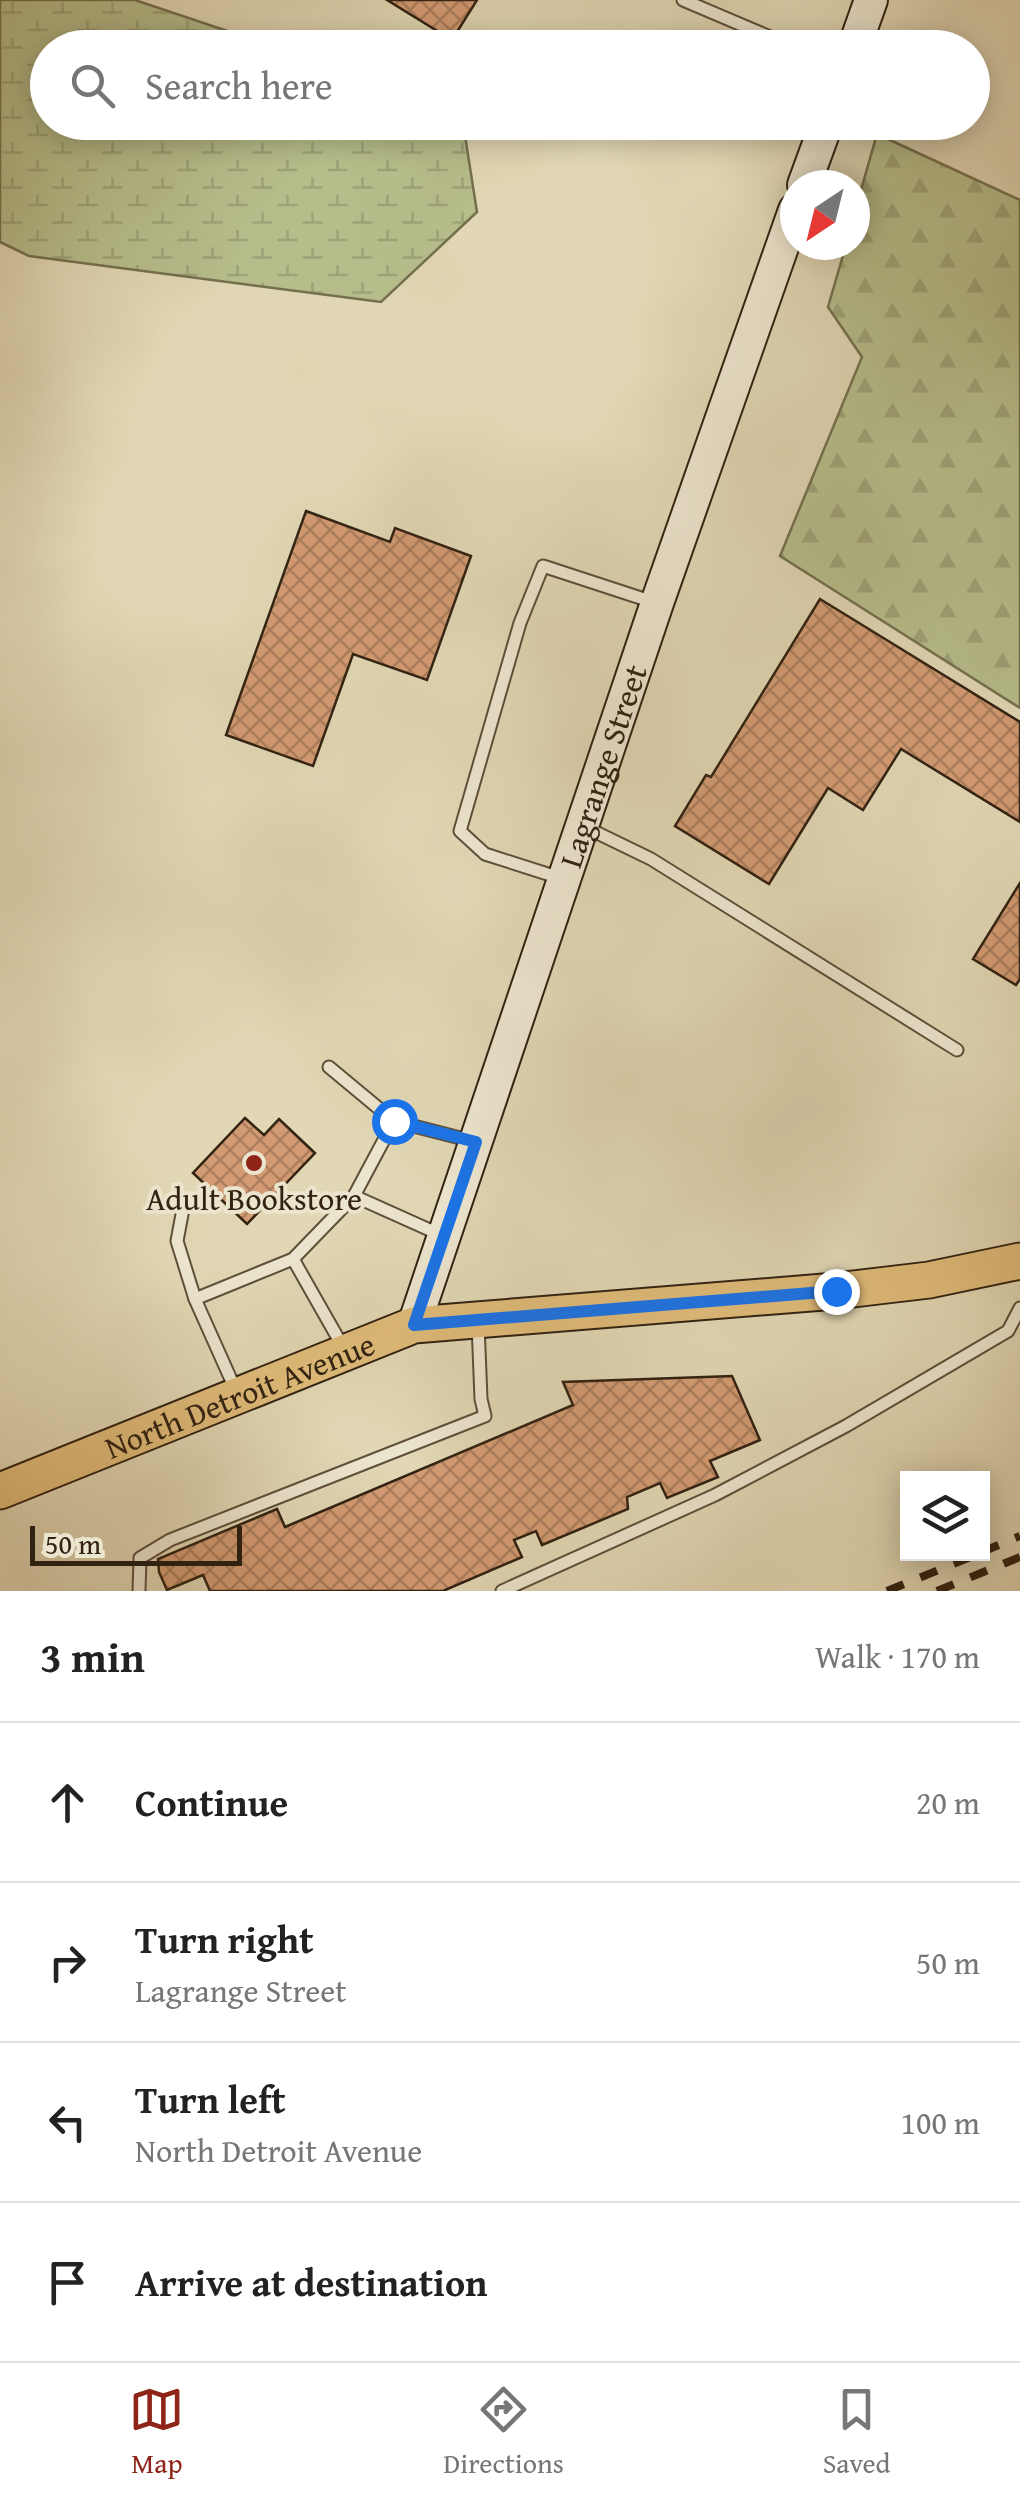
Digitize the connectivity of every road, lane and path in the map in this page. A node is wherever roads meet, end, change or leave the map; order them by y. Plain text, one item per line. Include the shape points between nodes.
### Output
1 (682, 0) edge
2 (871, 0) edge
3 (753, 30) edge
4 (860, 30) edge
5 (820, 140) edge
6 (809, 170) edge
7 (780, 253) edge
8 (657, 603) junction
9 (582, 826) junction
10 (565, 879) junction
11 (957, 1050) dead end
12 (329, 1067) dead end
13 (394, 1121) junction
14 (476, 1142) junction
15 (354, 1196) junction
16 (183, 1209) dead end
17 (444, 1236) junction
18 (293, 1259) junction
19 (1020, 1261) edge
20 (195, 1299) junction
21 (1020, 1308) edge
22 (478, 1320) junction
23 (414, 1325) junction
24 (346, 1352) junction
25 (239, 1396) junction
26 (0, 1491) edge
27 (139, 1591) edge
28 (502, 1591) edge

1 - 3 lane
2 - 4 main road
5 - 6 main road
7 - 8 main road, Lagrange Street
8 - 9 main road, Lagrange Street
8 - 10 lane via 544,566 520,624 460,831 486,854
9 - 10 main road, Lagrange Street
9 - 11 lane via 651,859
10 - 14 main road, Lagrange Street
12 - 13 lane
13 - 14 lane
13 - 15 lane
14 - 17 main road, Lagrange Street
15 - 17 lane
15 - 18 lane
16 - 20 lane via 177,1241
17 - 23 main road, Lagrange Street
18 - 20 lane
18 - 24 lane
19 - 22 main road, North Detroit Avenue via 836,1291
20 - 25 lane
21 - 28 lane via 1008,1331 846,1426 715,1496
22 - 23 main road, North Detroit Avenue
22 - 27 lane via 485,1416 170,1540 140,1558
23 - 24 main road, North Detroit Avenue
24 - 25 main road, North Detroit Avenue
25 - 26 main road, North Detroit Avenue

